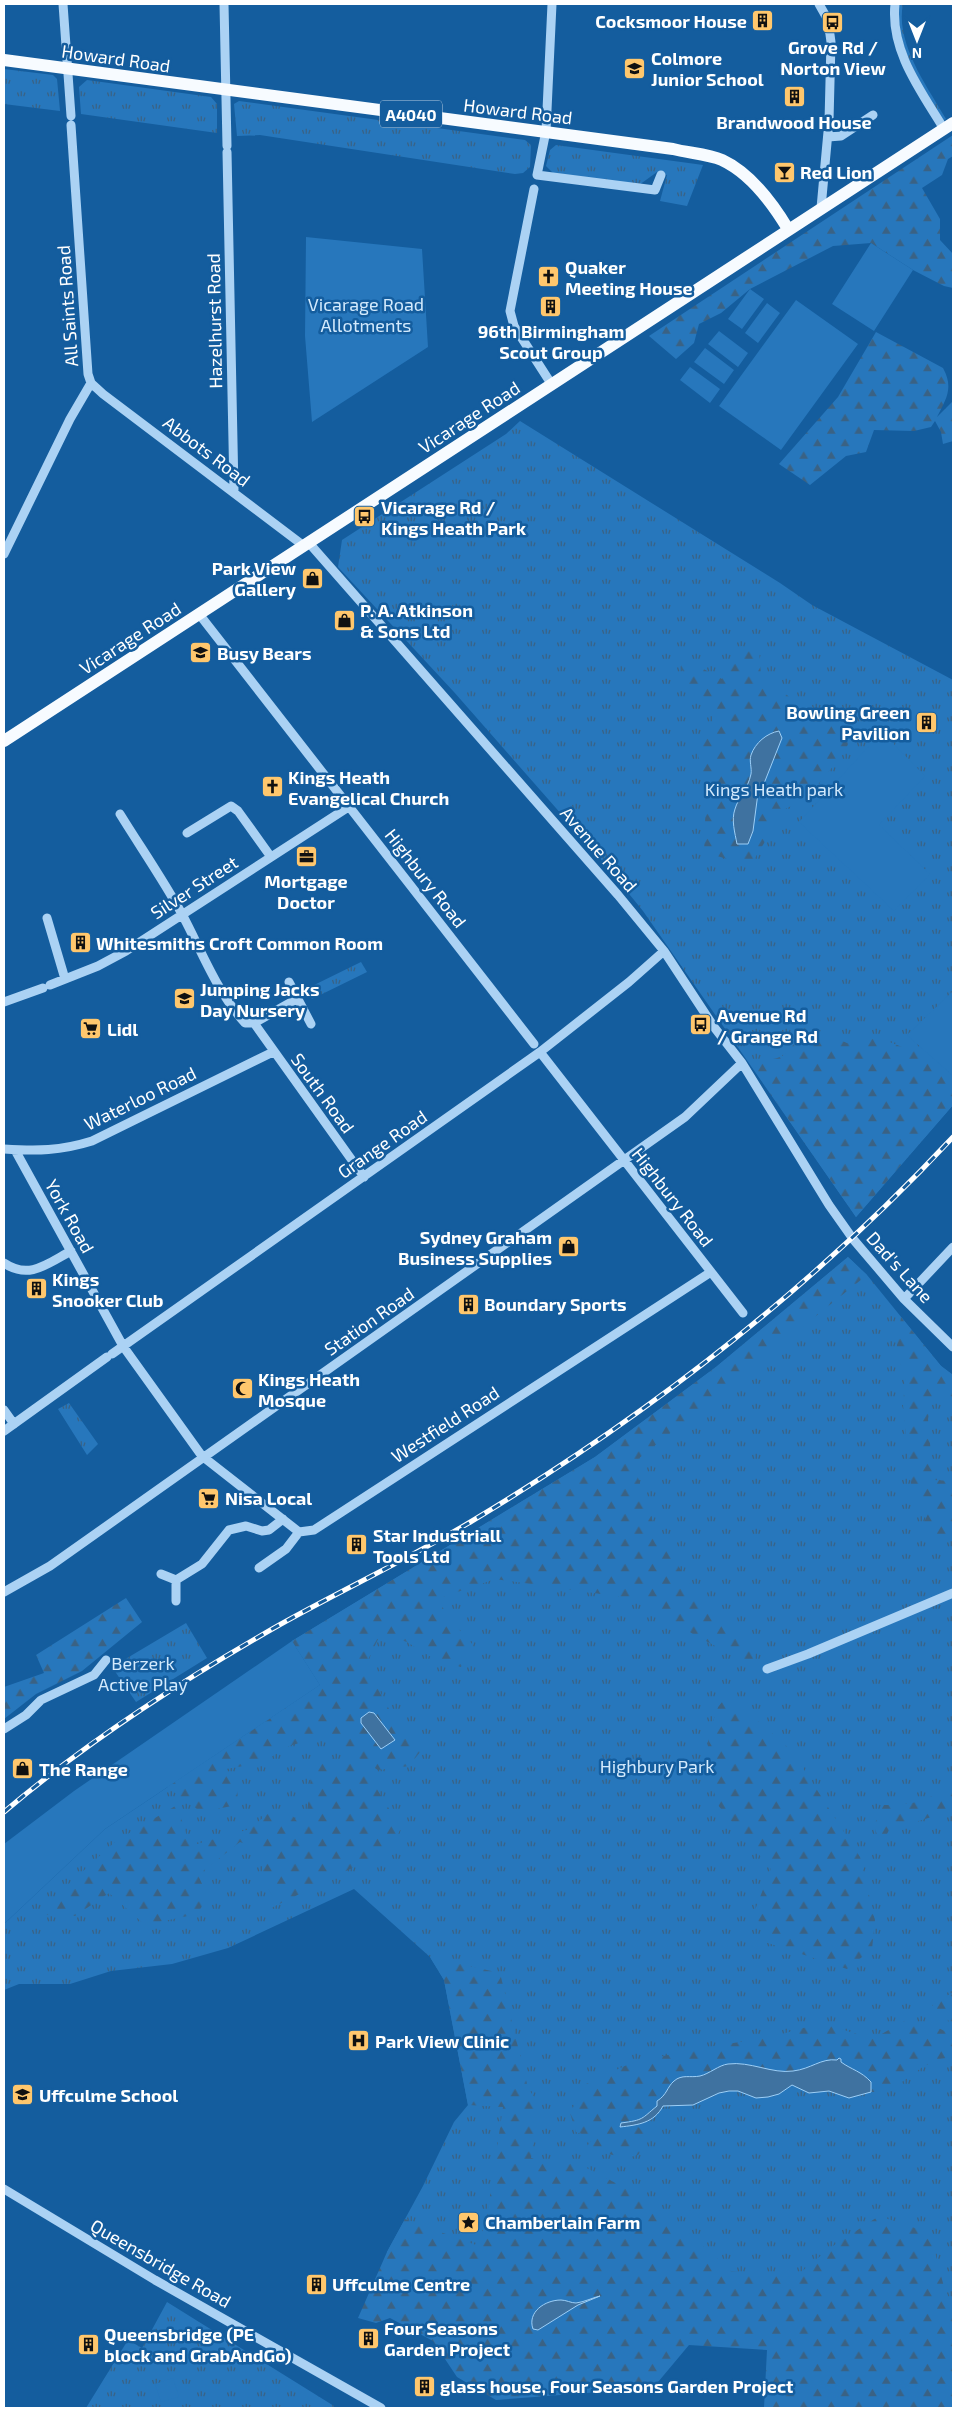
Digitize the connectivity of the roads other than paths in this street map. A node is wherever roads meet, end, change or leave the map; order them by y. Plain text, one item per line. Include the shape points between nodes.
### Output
1 (63, 4) edge
2 (224, 4) edge
3 (552, 4) edge
4 (819, 4) edge
5 (895, 4) edge
6 (4, 60) edge
7 (67, 69) junction
8 (225, 90) junction
9 (872, 115) dead end
10 (949, 126) edge
11 (546, 131) junction
12 (828, 137) junction
13 (661, 174) dead end
14 (534, 189) dead end
15 (821, 208) junction
16 (788, 229) junction
17 (91, 383) junction
18 (552, 385) junction
19 (234, 490) junction
20 (307, 544) junction
21 (4, 554) edge
22 (199, 614) junction
23 (4, 741) edge
24 (350, 806) junction
25 (120, 814) dead end
26 (186, 833) dead end
27 (271, 857) junction
28 (182, 914) junction
29 (47, 918) dead end
30 (664, 951) junction
31 (65, 979) junction
32 (289, 982) dead end
33 (297, 999) junction
34 (4, 1002) edge
35 (254, 1023) junction
36 (311, 1024) dead end
37 (534, 1044) dead end
38 (273, 1052) junction
39 (540, 1052) junction
40 (742, 1063) junction
41 (4, 1149) edge
42 (14, 1150) junction
43 (624, 1160) junction
44 (364, 1177) junction
45 (829, 1205) joint
46 (953, 1247) edge
47 (71, 1252) junction
48 (4, 1263) edge
49 (711, 1272) junction
50 (904, 1299) junction
51 (743, 1313) dead end
52 (123, 1346) junction
53 (953, 1347) edge
54 (4, 1410) edge
55 (14, 1424) junction
56 (4, 1431) edge
57 (202, 1456) junction
58 (283, 1519) junction
59 (299, 1532) junction
60 (259, 1568) dead end
61 (161, 1574) dead end
62 (176, 1580) junction
63 (4, 1592) edge
64 (953, 1593) edge
65 (176, 1601) dead end
66 (106, 1660) dead end
67 (767, 1669) dead end
68 (4, 1729) edge
69 (4, 2189) edge
70 (381, 2408) edge

1 - 7 street, All Saints Road
2 - 8 street, Hazelhurst Road
3 - 11 street
4 - 12 street via 828,20 831,42
5 - 10 street via 894,19 904,60 919,90
6 - 7 main road, Howard Road / A4040
7 - 8 main road, Howard Road / A4040
7 - 17 street, All Saints Road
8 - 11 main road, Howard Road / A4040
8 - 19 street, Hazelhurst Road
9 - 12 street via 841,136
10 - 15 main road, Vicarage Road
11 - 13 street via 537,175 654,190
11 - 16 main road, Howard Road / A4040 via 722,160 750,180
12 - 15 street
14 - 18 street via 510,311 514,326
15 - 16 main road, Vicarage Road
16 - 18 main road, Vicarage Road
17 - 19 street, Abbots Road
17 - 21 street, All Saints Road
18 - 20 main road, Vicarage Road
19 - 20 street, Abbots Road
20 - 22 main road, Vicarage Road
20 - 30 street, Avenue Road via 364,602
22 - 23 main road, Vicarage Road
22 - 24 street, Highbury Road
24 - 27 street, Silver Street
24 - 37 street, Highbury Road
25 - 28 street
26 - 27 street via 231,806
27 - 28 street, Silver Street
28 - 31 street, Silver Street via 112,958
28 - 35 street via 237,1014 245,1023
29 - 31 street
30 - 39 street, Grange Road
30 - 40 street, Avenue Road
31 - 34 street, Silver Street
32 - 33 street
33 - 35 street
33 - 36 street
35 - 38 street, South Road
38 - 42 street, Waterloo Road via 92,1141 66,1149
38 - 44 street, South Road
39 - 43 street, Highbury Road
39 - 44 street, Grange Road
40 - 43 street, Station Road via 685,1117
40 - 45 street, Avenue Road
41 - 42 street
42 - 47 street, York Road
43 - 49 street, Highbury Road
43 - 57 street, Station Road
44 - 52 street, Grange Road
45 - 50 street, Dad's Lane
46 - 50 street
47 - 48 street via 31,1271 15,1270
47 - 52 street, York Road
49 - 51 street, Highbury Road
49 - 59 street, Westfield Road via 314,1530
50 - 53 street, Dad's Lane
52 - 55 street, Grange Road
52 - 57 street, York Road
54 - 55 street
55 - 56 street, Grange Road
57 - 58 street
57 - 63 street, Station Road via 50,1566
58 - 59 street
58 - 62 street via 270,1530 246,1526 229,1530 202,1564
59 - 60 street via 286,1549
61 - 62 street
62 - 65 street
64 - 67 street
66 - 68 street via 94,1675 41,1700
69 - 70 street, Queensbridge Road via 155,2280

